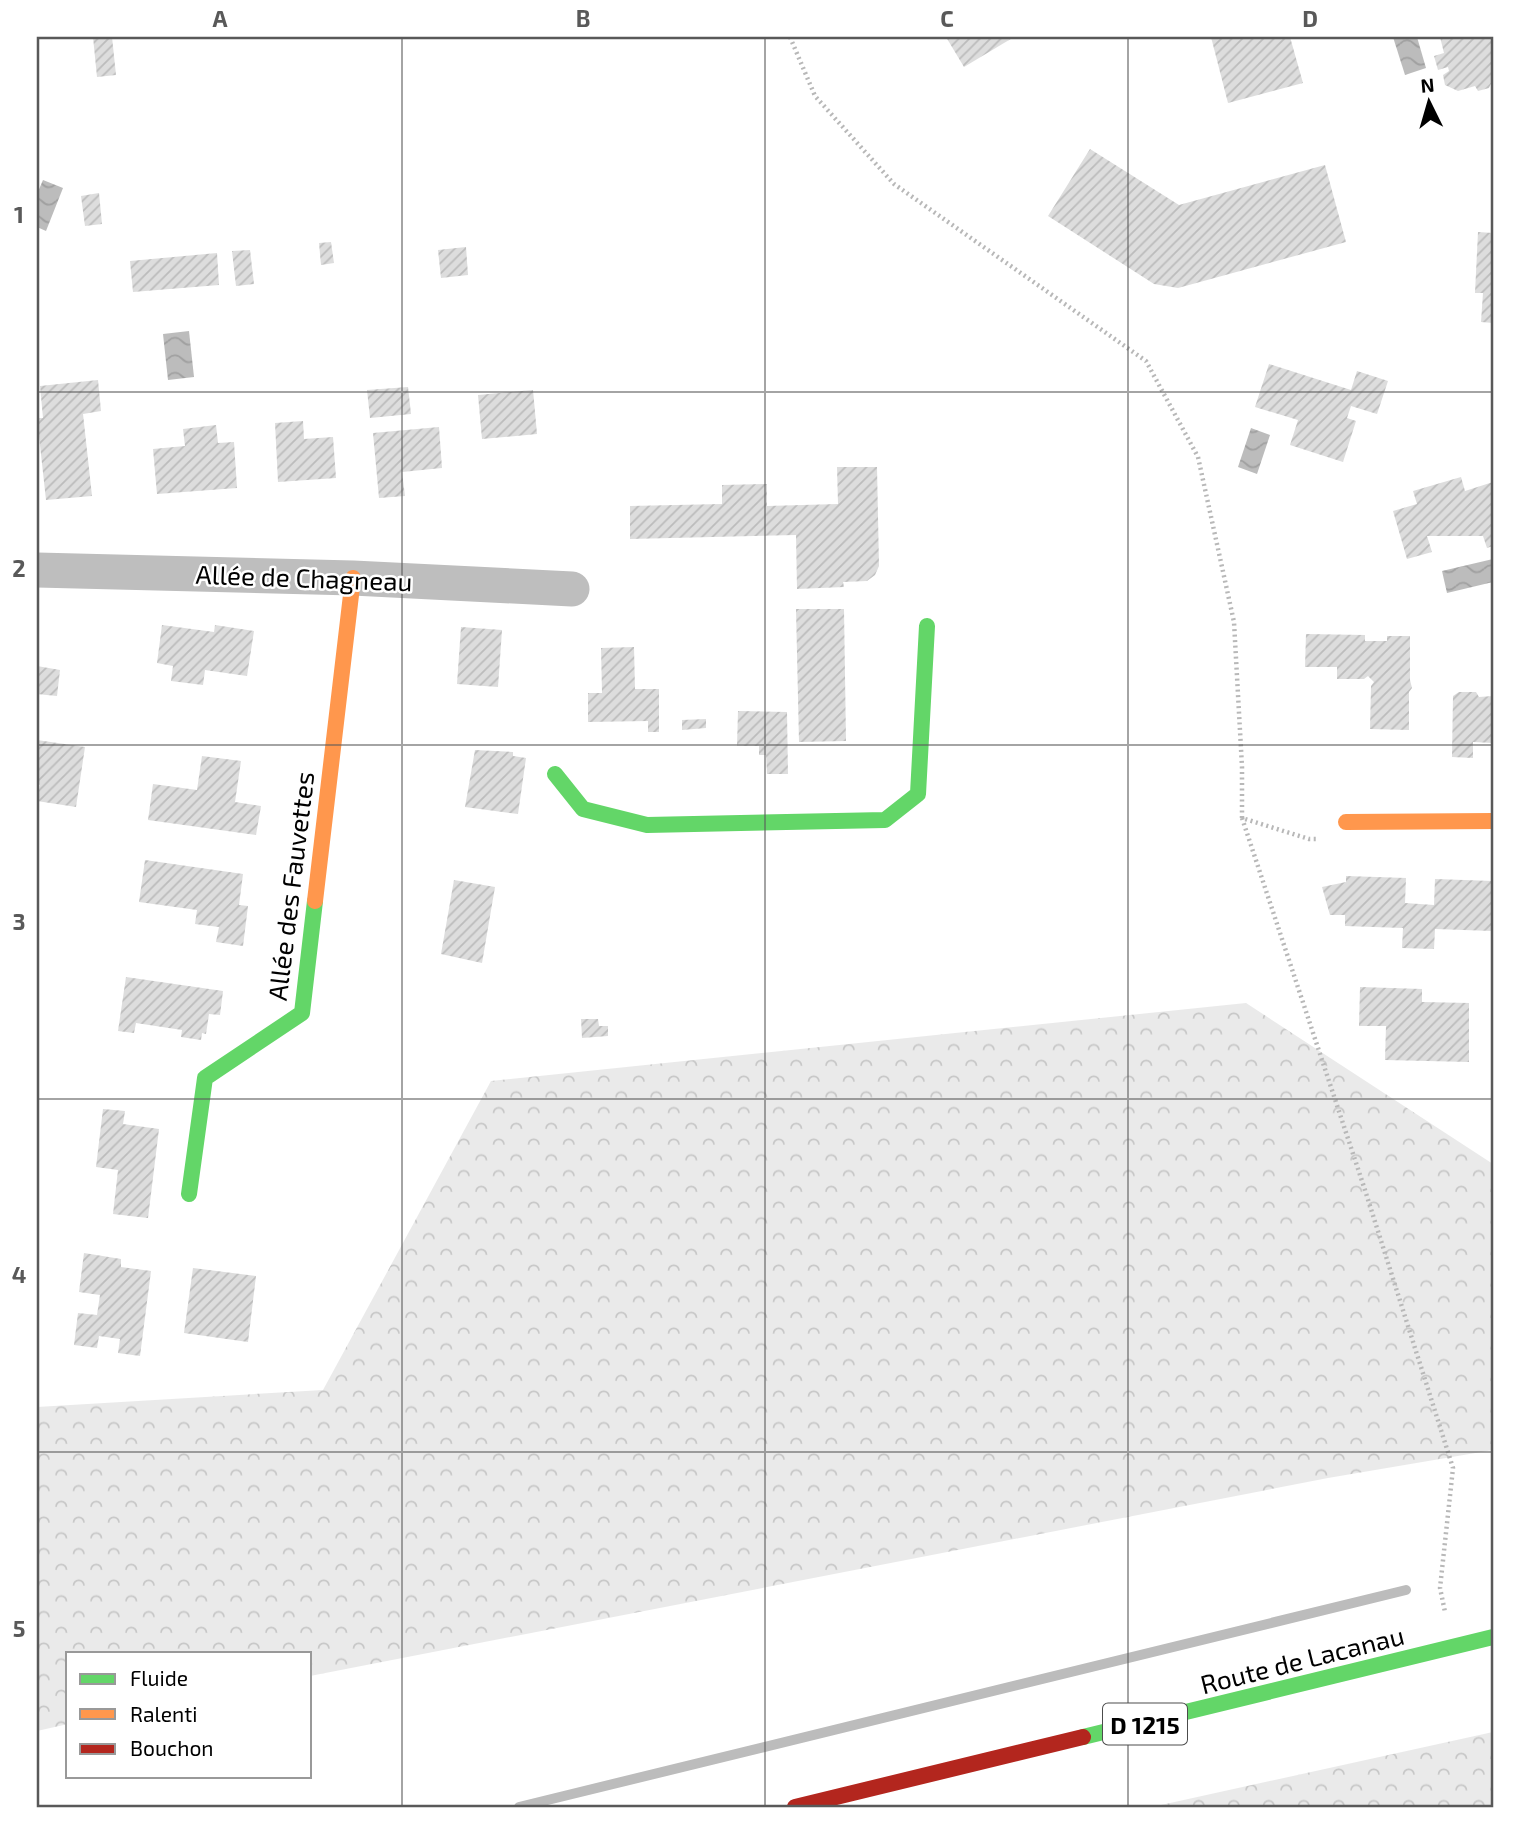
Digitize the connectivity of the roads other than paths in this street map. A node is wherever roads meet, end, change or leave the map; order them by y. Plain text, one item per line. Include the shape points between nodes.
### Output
1 (37, 570) edge
2 (353, 578) junction
3 (572, 589) dead end
4 (927, 626) dead end
5 (555, 774) dead end
6 (1493, 821) edge
7 (1346, 822) dead end
8 (189, 1194) dead end
9 (1493, 1637) edge
10 (796, 1807) edge

1 - 2 street, Allée de Chagneau
2 - 3 street, Allée de Chagneau
2 - 8 street, Allée des Fauvettes via 302,1013 205,1078
4 - 5 street via 918,794 885,820 647,825 583,809
6 - 7 street
9 - 10 street, Route de Lacanau / D 1215

